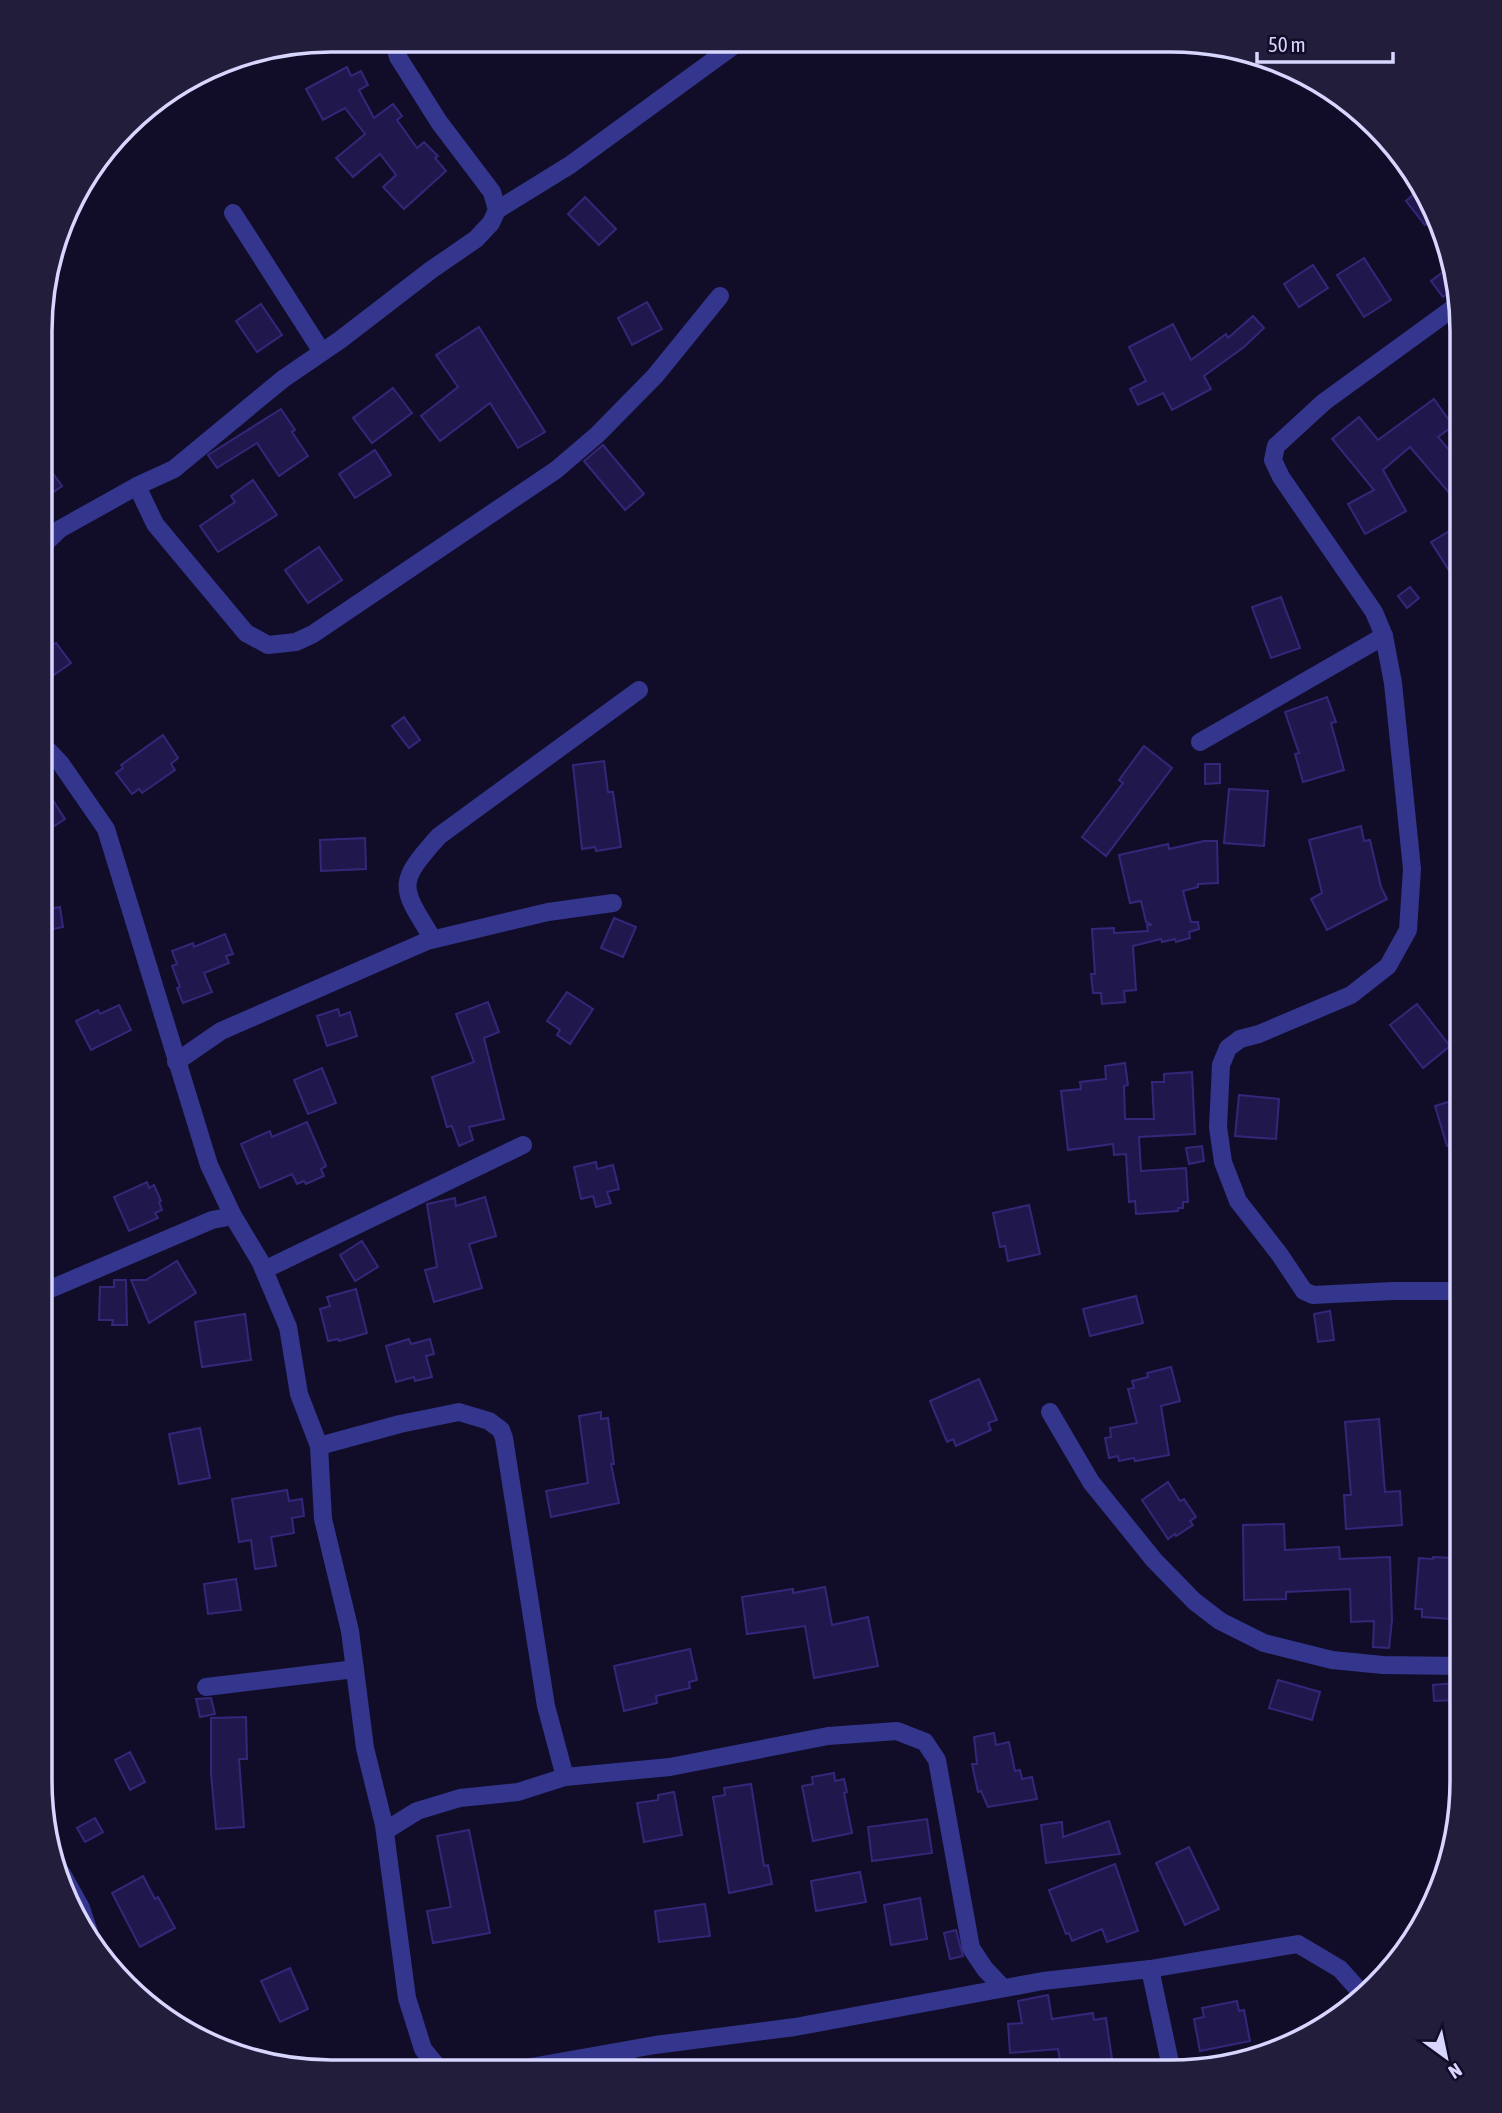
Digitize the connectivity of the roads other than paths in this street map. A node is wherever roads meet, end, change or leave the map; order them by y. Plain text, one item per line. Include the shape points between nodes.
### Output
1 (397, 52) edge
2 (725, 52) edge
3 (497, 210) junction
4 (233, 213) dead end
5 (720, 296) dead end
6 (1449, 311) edge
7 (322, 352) junction
8 (137, 486) junction
9 (52, 537) edge
10 (1384, 636) junction
11 (639, 690) dead end
12 (1200, 742) dead end
13 (52, 755) edge
14 (613, 903) dead end
15 (433, 939) junction
16 (176, 1062) junction
17 (523, 1145) dead end
18 (233, 1216) junction
19 (264, 1270) junction
20 (52, 1288) edge
21 (1450, 1291) edge
22 (1050, 1412) dead end
23 (319, 1446) junction
24 (1450, 1666) edge
25 (355, 1669) junction
26 (206, 1688) dead end
27 (565, 1777) junction
28 (385, 1832) junction
29 (1150, 1969) junction
30 (1003, 1988) junction
31 (1357, 1988) edge
32 (618, 2052) junction
33 (432, 2060) edge
34 (572, 2060) edge
35 (626, 2060) edge
36 (1169, 2060) edge

1 - 3 street via 439,122 492,192
2 - 3 street via 570,165
3 - 7 street via 476,239
4 - 7 street
5 - 8 street via 655,376 556,470 296,642 268,645 246,633 155,524
6 - 10 street via 1324,402 1276,446 1273,460 1374,612
7 - 8 street via 174,469
8 - 9 street
10 - 12 street
10 - 21 street via 1410,856 1408,930 1388,966 1351,995 1240,1039 1228,1048 1221,1065 1218,1127 1223,1163 1238,1201 1304,1291 1313,1295
11 - 15 street via 439,836 412,866 407,881 409,900
13 - 16 street via 106,829
14 - 15 street via 548,912
15 - 16 street via 222,1031
16 - 18 street via 209,1165
17 - 19 street
18 - 19 street
18 - 20 street via 212,1220
19 - 23 street via 288,1326 299,1394
22 - 24 street via 1091,1482 1146,1550 1194,1601 1220,1621 1264,1643 1332,1660
23 - 25 street via 323,1519 351,1631
23 - 27 street via 459,1412 489,1421 501,1430 546,1706
25 - 26 street
25 - 28 street via 365,1748
27 - 28 street via 518,1792 475,1795 417,1811
27 - 30 street via 670,1767 828,1736 897,1731 925,1742 937,1760 971,1948
28 - 33 street via 407,1998 414,2027
29 - 30 street
29 - 31 street via 1298,1944 1340,1969
29 - 36 street
30 - 32 street via 795,2028
32 - 34 street
32 - 35 street

